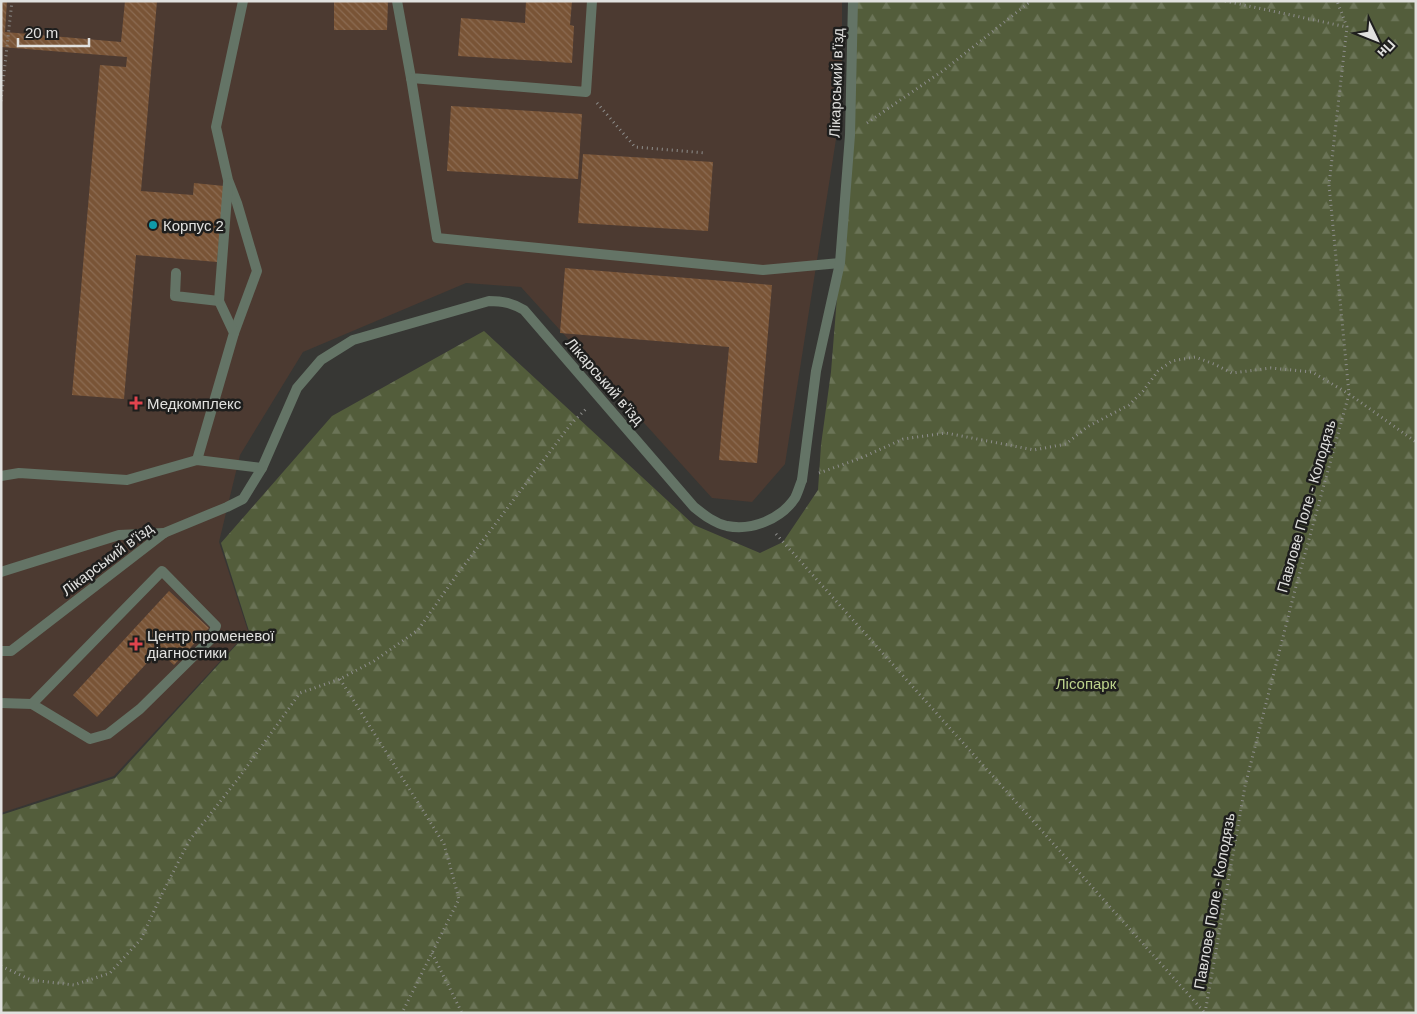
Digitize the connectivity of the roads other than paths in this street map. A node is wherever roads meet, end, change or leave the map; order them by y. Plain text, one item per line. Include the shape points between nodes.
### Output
1 (243, 1) edge
2 (397, 1) edge
3 (592, 1) edge
4 (853, 1) edge
5 (411, 78) junction
6 (228, 180) junction
7 (840, 263) junction
8 (176, 273) dead end
9 (219, 301) junction
10 (234, 333) junction
11 (197, 460) junction
12 (262, 468) junction
13 (1, 476) edge
14 (164, 533) junction
15 (1, 572) edge
16 (1, 651) edge
17 (1, 703) edge
18 (32, 704) junction

1 - 6 street via 216,127
2 - 5 street
3 - 5 street via 586,92
4 - 7 street, Лікарський в'їзд via 850,135
5 - 7 street via 437,238 763,270
6 - 9 street
6 - 10 street via 257,271
7 - 12 street, Лікарський в'їзд via 816,371 802,480 795,498 782,512 765,522 746,527 727,526 709,519 694,507 524,310 501,301 489,301 353,340 322,360 296,388
8 - 9 street via 175,296
9 - 10 street
10 - 11 street
11 - 12 street
11 - 13 street via 127,480 19,473
12 - 14 street, Лікарський в'їзд via 243,498
14 - 15 street via 119,535
14 - 16 street, Лікарський в'їзд via 11,650
17 - 18 street
18 - 18 street via 90,739 108,734 140,709 210,639 216,626 162,571

